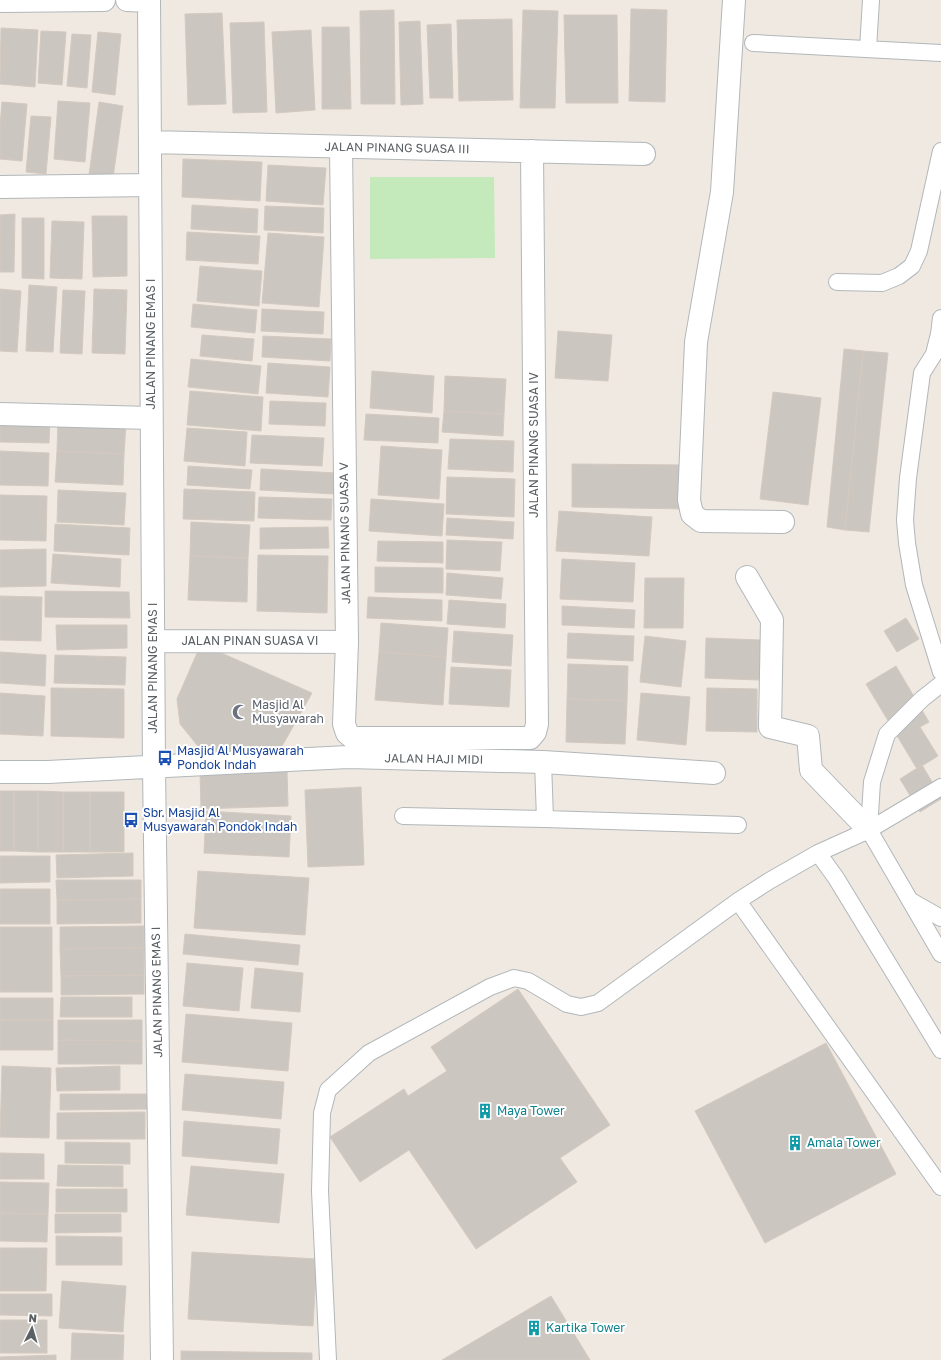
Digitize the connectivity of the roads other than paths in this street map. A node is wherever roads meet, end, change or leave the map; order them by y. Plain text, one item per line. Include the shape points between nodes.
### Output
1 (104, 0) edge
2 (127, 0) edge
3 (149, 0) edge
4 (734, 0) edge
5 (871, 0) edge
6 (0, 1) edge
7 (753, 43) dead end
8 (868, 49) junction
9 (941, 53) edge
10 (150, 142) junction
11 (342, 147) junction
12 (532, 151) junction
13 (941, 151) edge
14 (644, 154) dead end
15 (150, 186) junction
16 (0, 187) edge
17 (837, 282) dead end
18 (941, 318) edge
19 (0, 414) edge
20 (151, 418) junction
21 (784, 522) dead end
22 (747, 577) dead end
23 (153, 641) junction
24 (346, 642) junction
25 (941, 672) edge
26 (941, 684) edge
27 (530, 738) joint
28 (544, 762) junction
29 (154, 767) junction
30 (0, 772) edge
31 (714, 773) dead end
32 (941, 787) edge
33 (403, 816) dead end
34 (545, 819) junction
35 (738, 825) dead end
36 (869, 830) junction
37 (818, 853) junction
38 (910, 900) junction
39 (738, 901) junction
40 (941, 918) edge
41 (941, 954) edge
42 (941, 1050) edge
43 (941, 1187) edge
44 (162, 1360) edge
45 (328, 1360) edge

1 - 6 street
2 - 3 street
3 - 10 street, JALAN PINANG EMAS I
4 - 21 street via 722,192 696,342 689,500 692,514 701,521
5 - 8 lane
7 - 8 lane
8 - 9 lane
10 - 11 street, JALAN PINANG SUASA III
10 - 15 street, JALAN PINANG EMAS I
11 - 12 street, JALAN PINANG SUASA III
11 - 24 street, JALAN PINANG SUASA V
12 - 14 street, JALAN PINANG SUASA III
12 - 27 street, JALAN PINANG SUASA IV via 537,724
13 - 17 lane via 919,251 912,266 899,276 882,283
15 - 16 street
15 - 20 street, JALAN PINANG EMAS I
18 - 25 lane via 934,354 922,373 905,520 914,585
19 - 20 street
20 - 23 street, JALAN PINANG EMAS I
22 - 36 street via 772,620 770,726 808,736 811,770
23 - 24 street, JALAN PINAN SUASA VI
23 - 29 street, JALAN PINANG EMAS I
24 - 27 street, JALAN PINANG SUASA V via 344,724 347,733 354,738
26 - 36 lane via 887,734 872,782
28 - 29 street, JALAN HAJI MIDI via 348,757
28 - 31 street, JALAN HAJI MIDI
28 - 34 lane
29 - 30 street, JALAN HAJI MIDI
29 - 44 street, JALAN PINANG EMAS I
32 - 36 lane
33 - 34 lane
34 - 35 lane
36 - 37 lane
36 - 38 lane
37 - 39 lane
37 - 42 lane via 836,878
38 - 40 lane
38 - 41 lane
39 - 43 lane
39 - 45 lane via 598,1003 581,1007 567,1004 528,981 514,978 490,987 368,1053 328,1090 322,1113 320,1191

